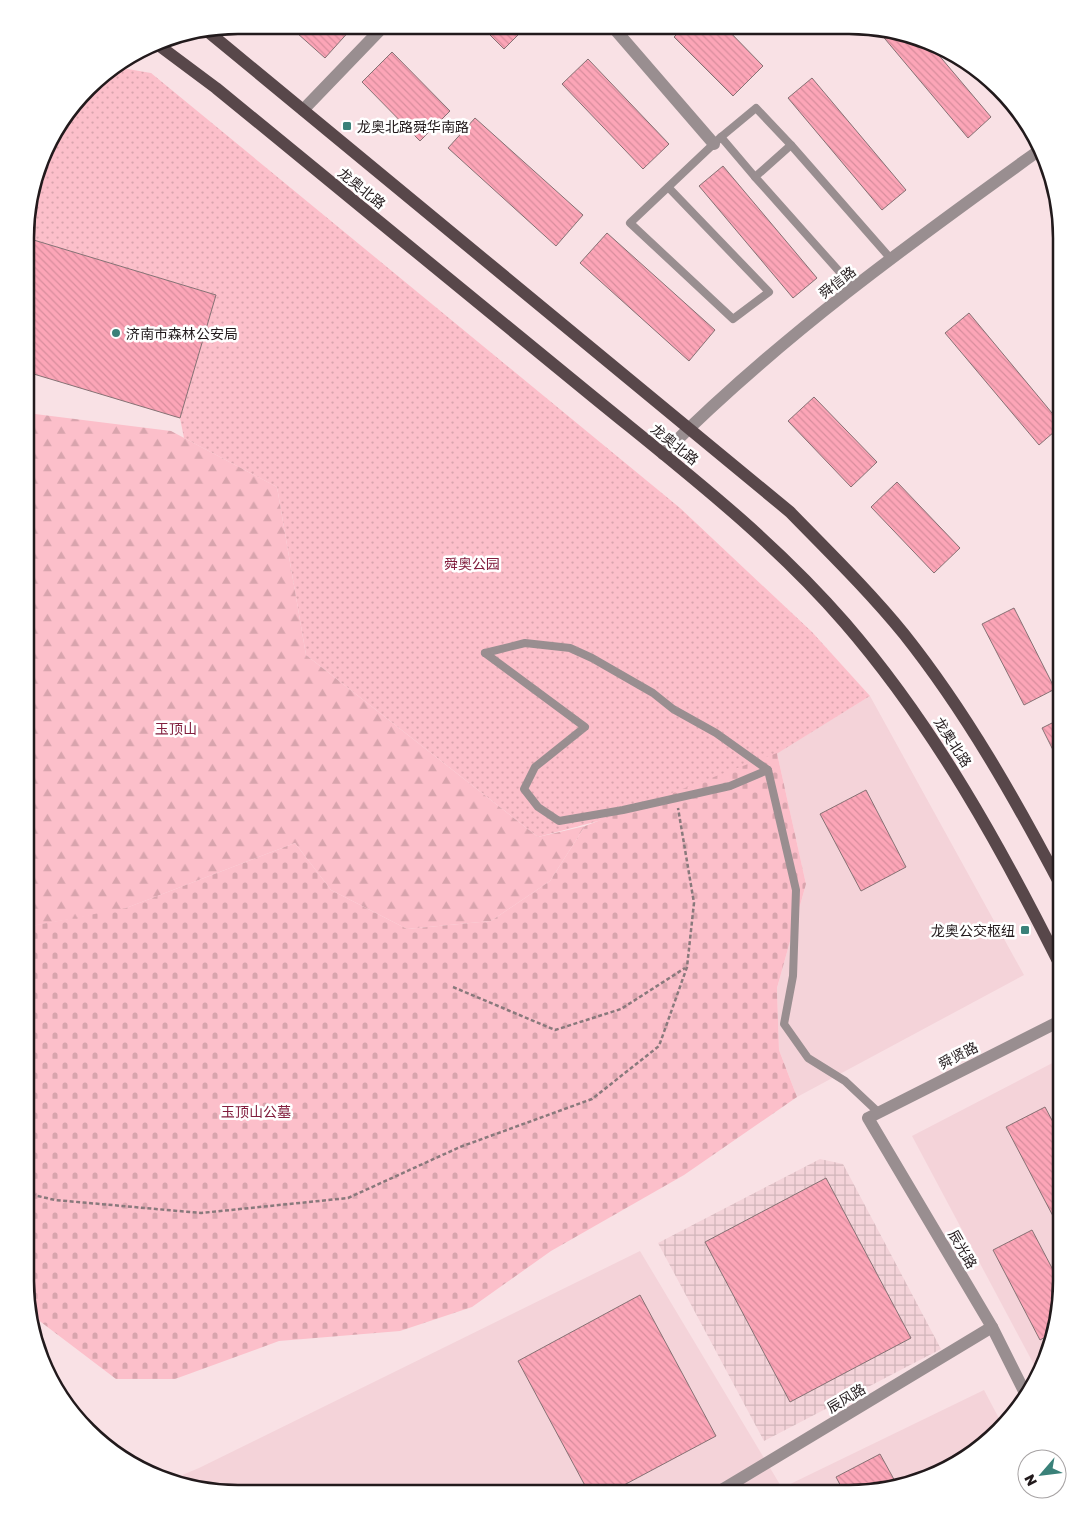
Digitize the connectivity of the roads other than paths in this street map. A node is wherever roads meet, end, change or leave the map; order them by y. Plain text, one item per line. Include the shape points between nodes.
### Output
1 (377, 34) edge
2 (619, 34) edge
3 (212, 35) edge
4 (163, 48) edge
5 (303, 110) junction
6 (718, 141) junction
7 (791, 145) junction
8 (1035, 153) edge
9 (755, 176) junction
10 (668, 188) junction
11 (891, 259) junction
12 (854, 288) junction
13 (689, 428) junction
14 (663, 454) junction
15 (768, 770) junction
16 (1053, 871) edge
17 (1053, 952) edge
18 (1053, 1025) edge
19 (873, 1115) junction
20 (992, 1327) junction
21 (1023, 1389) edge
22 (730, 1485) edge

1 - 5 street
2 - 6 street
3 - 5 main road, 龙奥北路
4 - 14 main road, 龙奥北路 via 216,88
5 - 13 main road, 龙奥北路
6 - 7 lane via 756,108
6 - 9 lane
6 - 10 lane
7 - 9 lane
7 - 11 lane
8 - 11 street, 舜信路
9 - 12 lane
10 - 10 lane via 768,292 733,319 630,224
11 - 12 street, 舜信路
12 - 13 street, 舜信路
13 - 14 street, 舜信路
13 - 16 main road, 龙奥北路 via 790,512 903,633 956,705 999,772
14 - 17 main road, 龙奥北路 via 724,504 802,577 892,680 962,783
15 - 15 lane via 653,693 570,648 525,643 485,653 585,726 535,767 524,789 538,808 559,821 730,786
15 - 19 lane via 796,890 793,976 784,1024 808,1058 844,1081
18 - 19 street, 舜贤路
19 - 20 street, 辰光路
20 - 21 street, 辰光路
20 - 22 street, 辰风路

